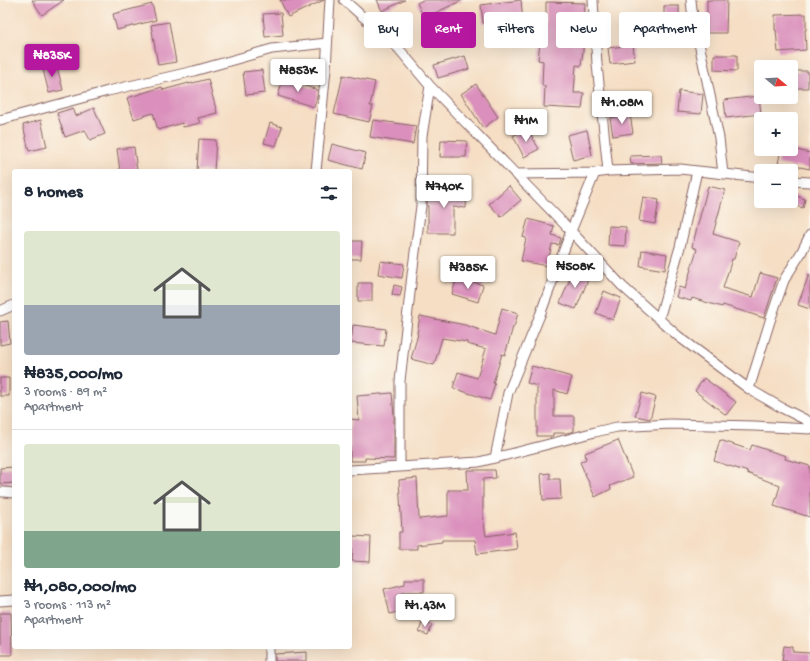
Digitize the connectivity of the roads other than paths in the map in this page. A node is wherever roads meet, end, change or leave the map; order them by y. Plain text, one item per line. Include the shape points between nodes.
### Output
1 (330, 0) edge
2 (344, 0) edge
3 (593, 0) edge
4 (691, 0) edge
5 (327, 43) junction
6 (430, 86) junction
7 (0, 120) edge
8 (316, 169) edge
9 (608, 171) junction
10 (697, 171) junction
11 (595, 173) junction
12 (515, 174) junction
13 (722, 174) junction
14 (754, 177) edge
15 (798, 181) edge
16 (810, 182) edge
17 (571, 231) junction
18 (810, 235) edge
19 (12, 306) edge
20 (0, 311) edge
21 (659, 319) junction
22 (750, 389) junction
23 (810, 422) edge
24 (810, 429) edge
25 (495, 458) junction
26 (400, 467) junction
27 (352, 470) edge
28 (0, 492) edge
29 (12, 493) edge
30 (12, 600) edge
31 (0, 601) edge
32 (269, 649) edge
33 (269, 661) edge

1 - 5 street
2 - 6 street via 399,49
3 - 9 street
4 - 13 street via 719,138
5 - 7 street via 272,49
5 - 8 street
6 - 12 street
6 - 26 street via 422,136 421,206 400,381
9 - 10 street
9 - 11 street
10 - 13 street
10 - 21 street via 680,247
11 - 12 street
11 - 17 street
12 - 17 street
13 - 14 street
15 - 16 street
17 - 21 street via 622,286
17 - 25 street via 508,393
18 - 22 street via 784,280
19 - 20 street
21 - 22 street
22 - 23 street
24 - 25 street via 670,424 617,427
25 - 26 street via 479,462
26 - 27 street
28 - 29 street
30 - 31 street
32 - 33 street

